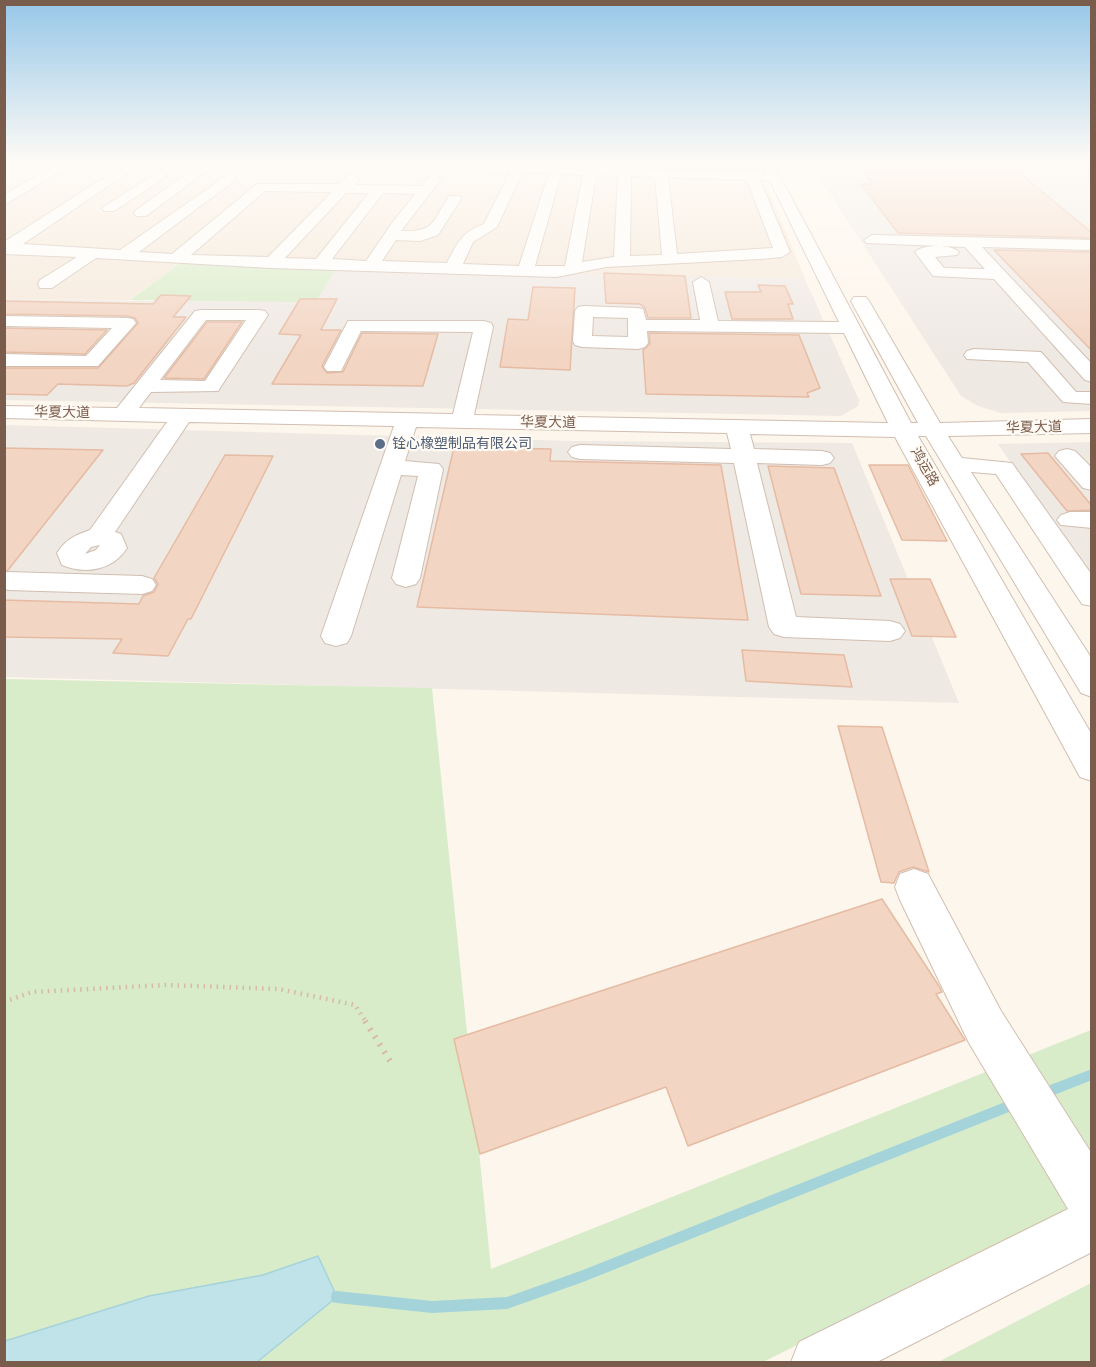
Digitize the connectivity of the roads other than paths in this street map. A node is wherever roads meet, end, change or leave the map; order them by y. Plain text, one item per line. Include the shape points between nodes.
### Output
1 (41, 225) edge
2 (163, 225) edge
3 (217, 225) edge
4 (308, 225) edge
5 (351, 225) edge
6 (399, 225) edge
7 (438, 225) edge
8 (491, 225) edge
9 (539, 225) edge
10 (581, 225) edge
11 (623, 225) edge
12 (666, 225) edge
13 (779, 225) edge
14 (800, 225) edge
15 (807, 225) edge
16 (391, 235) junction
17 (872, 240) dead end
18 (1092, 245) edge
19 (6, 248) edge
20 (974, 248) junction
21 (95, 252) junction
22 (124, 255) junction
23 (176, 259) junction
24 (670, 260) junction
25 (622, 261) junction
26 (271, 263) junction
27 (320, 264) junction
28 (371, 266) junction
29 (453, 268) junction
30 (572, 270) junction
31 (525, 271) junction
32 (998, 274) junction
33 (701, 282) dead end
34 (46, 284) dead end
35 (4, 321) edge
36 (637, 325) dead end
37 (710, 326) junction
38 (851, 328) junction
39 (974, 355) dead end
40 (4, 360) edge
41 (334, 367) dead end
42 (1092, 376) edge
43 (144, 386) junction
44 (1092, 398) edge
45 (4, 412) edge
46 (123, 414) junction
47 (183, 415) junction
48 (462, 421) junction
49 (1092, 426) edge
50 (737, 427) junction
51 (903, 430) junction
52 (933, 430) junction
53 (416, 436) junction
54 (538, 444) dead end
55 (580, 452) dead end
56 (744, 456) junction
57 (1066, 456) dead end
58 (822, 458) dead end
59 (954, 464) junction
60 (391, 468) junction
61 (1092, 483) edge
62 (76, 573) junction
63 (406, 578) dead end
64 (8, 581) dead end
65 (142, 585) dead end
66 (1092, 597) edge
67 (890, 631) dead end
68 (336, 636) dead end
69 (1092, 685) edge
70 (1092, 767) edge
71 (914, 887) dead end
72 (1092, 1201) edge
73 (1092, 1224) edge
74 (819, 1362) edge

1 - 19 street
2 - 22 street
3 - 23 street
4 - 26 street
5 - 27 street
6 - 16 street
7 - 16 street via 433,232 420,236
8 - 29 street via 466,240
9 - 31 street
10 - 30 street
11 - 25 street
12 - 24 street
13 - 24 street via 782,252
14 - 38 street, 鸿运路
15 - 52 street, 鸿运路
16 - 28 street
17 - 20 street
18 - 20 street
19 - 21 street
20 - 32 street
20 - 32 street via 923,252 916,257 924,268 939,273
21 - 22 street
21 - 34 street
22 - 23 street
23 - 26 street
24 - 25 street
25 - 30 street via 582,265
26 - 27 street
27 - 28 street
28 - 29 street
29 - 31 street
30 - 31 street
32 - 42 street
33 - 37 street
35 - 40 street via 127,323 91,362
36 - 37 street
37 - 38 street
38 - 51 street, 鸿运路
39 - 44 street via 1034,356 1070,398
41 - 48 street via 354,325 484,327
43 - 43 street via 201,315 259,315 211,387
43 - 46 street
45 - 46 street, 华夏大道
46 - 47 street, 华夏大道
47 - 53 street, 华夏大道
47 - 62 street via 99,536 112,540 114,548
48 - 50 street, 华夏大道
48 - 53 street, 华夏大道
49 - 52 street, 华夏大道
50 - 51 street, 华夏大道
50 - 56 street
51 - 52 street, 华夏大道
51 - 70 street, 鸿运路
52 - 59 street, 鸿运路
53 - 54 street
53 - 60 street
55 - 56 street
56 - 58 street
56 - 67 street via 784,627
57 - 61 street
59 - 66 street via 1004,468
59 - 69 street, 鸿运路
60 - 63 street via 431,469
60 - 68 street
62 - 64 street
62 - 65 street
71 - 72 street via 986,1027
73 - 74 street

